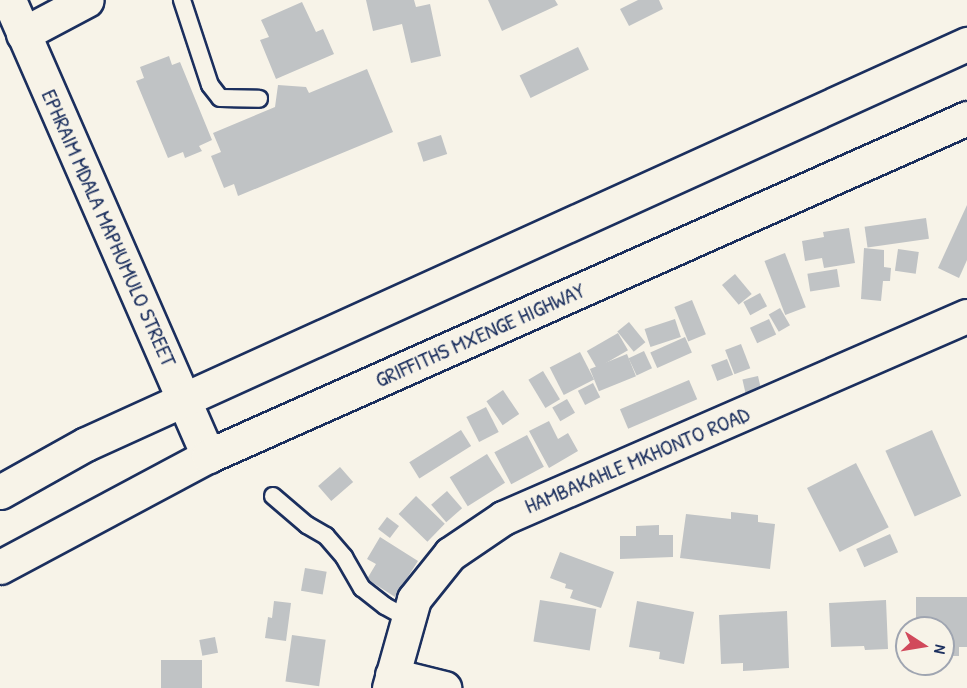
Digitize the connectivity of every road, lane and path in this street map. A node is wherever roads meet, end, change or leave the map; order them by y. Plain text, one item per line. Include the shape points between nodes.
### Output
1 (9, 0) edge
2 (87, 0) edge
3 (182, 0) edge
4 (23, 34) junction
5 (967, 44) edge
6 (259, 99) dead end
7 (967, 118) edge
8 (967, 316) edge
9 (184, 399) junction
10 (208, 456) junction
11 (0, 492) edge
12 (273, 496) dead end
13 (0, 567) edge
14 (408, 619) junction
15 (390, 682) edge
16 (444, 688) edge

1 - 4 street, EPHRAIM MDALA MAPHUMULO STREET
2 - 4 street
3 - 6 lane via 210,85 220,98
4 - 9 street, EPHRAIM MDALA MAPHUMULO STREET
5 - 9 street
7 - 10 street, GRIFFITHS MXENGE HIGHWAY
8 - 14 street, HAMBAKAHLE MKHONTO ROAD via 502,518 450,555 414,599
9 - 10 street, EPHRAIM MDALA MAPHUMULO STREET
9 - 11 street via 86,444
10 - 13 street, GRIFFITHS MXENGE HIGHWAY
12 - 14 lane via 326,536 344,556 362,588
14 - 15 street, HAMBAKAHLE MKHONTO ROAD
15 - 16 street

